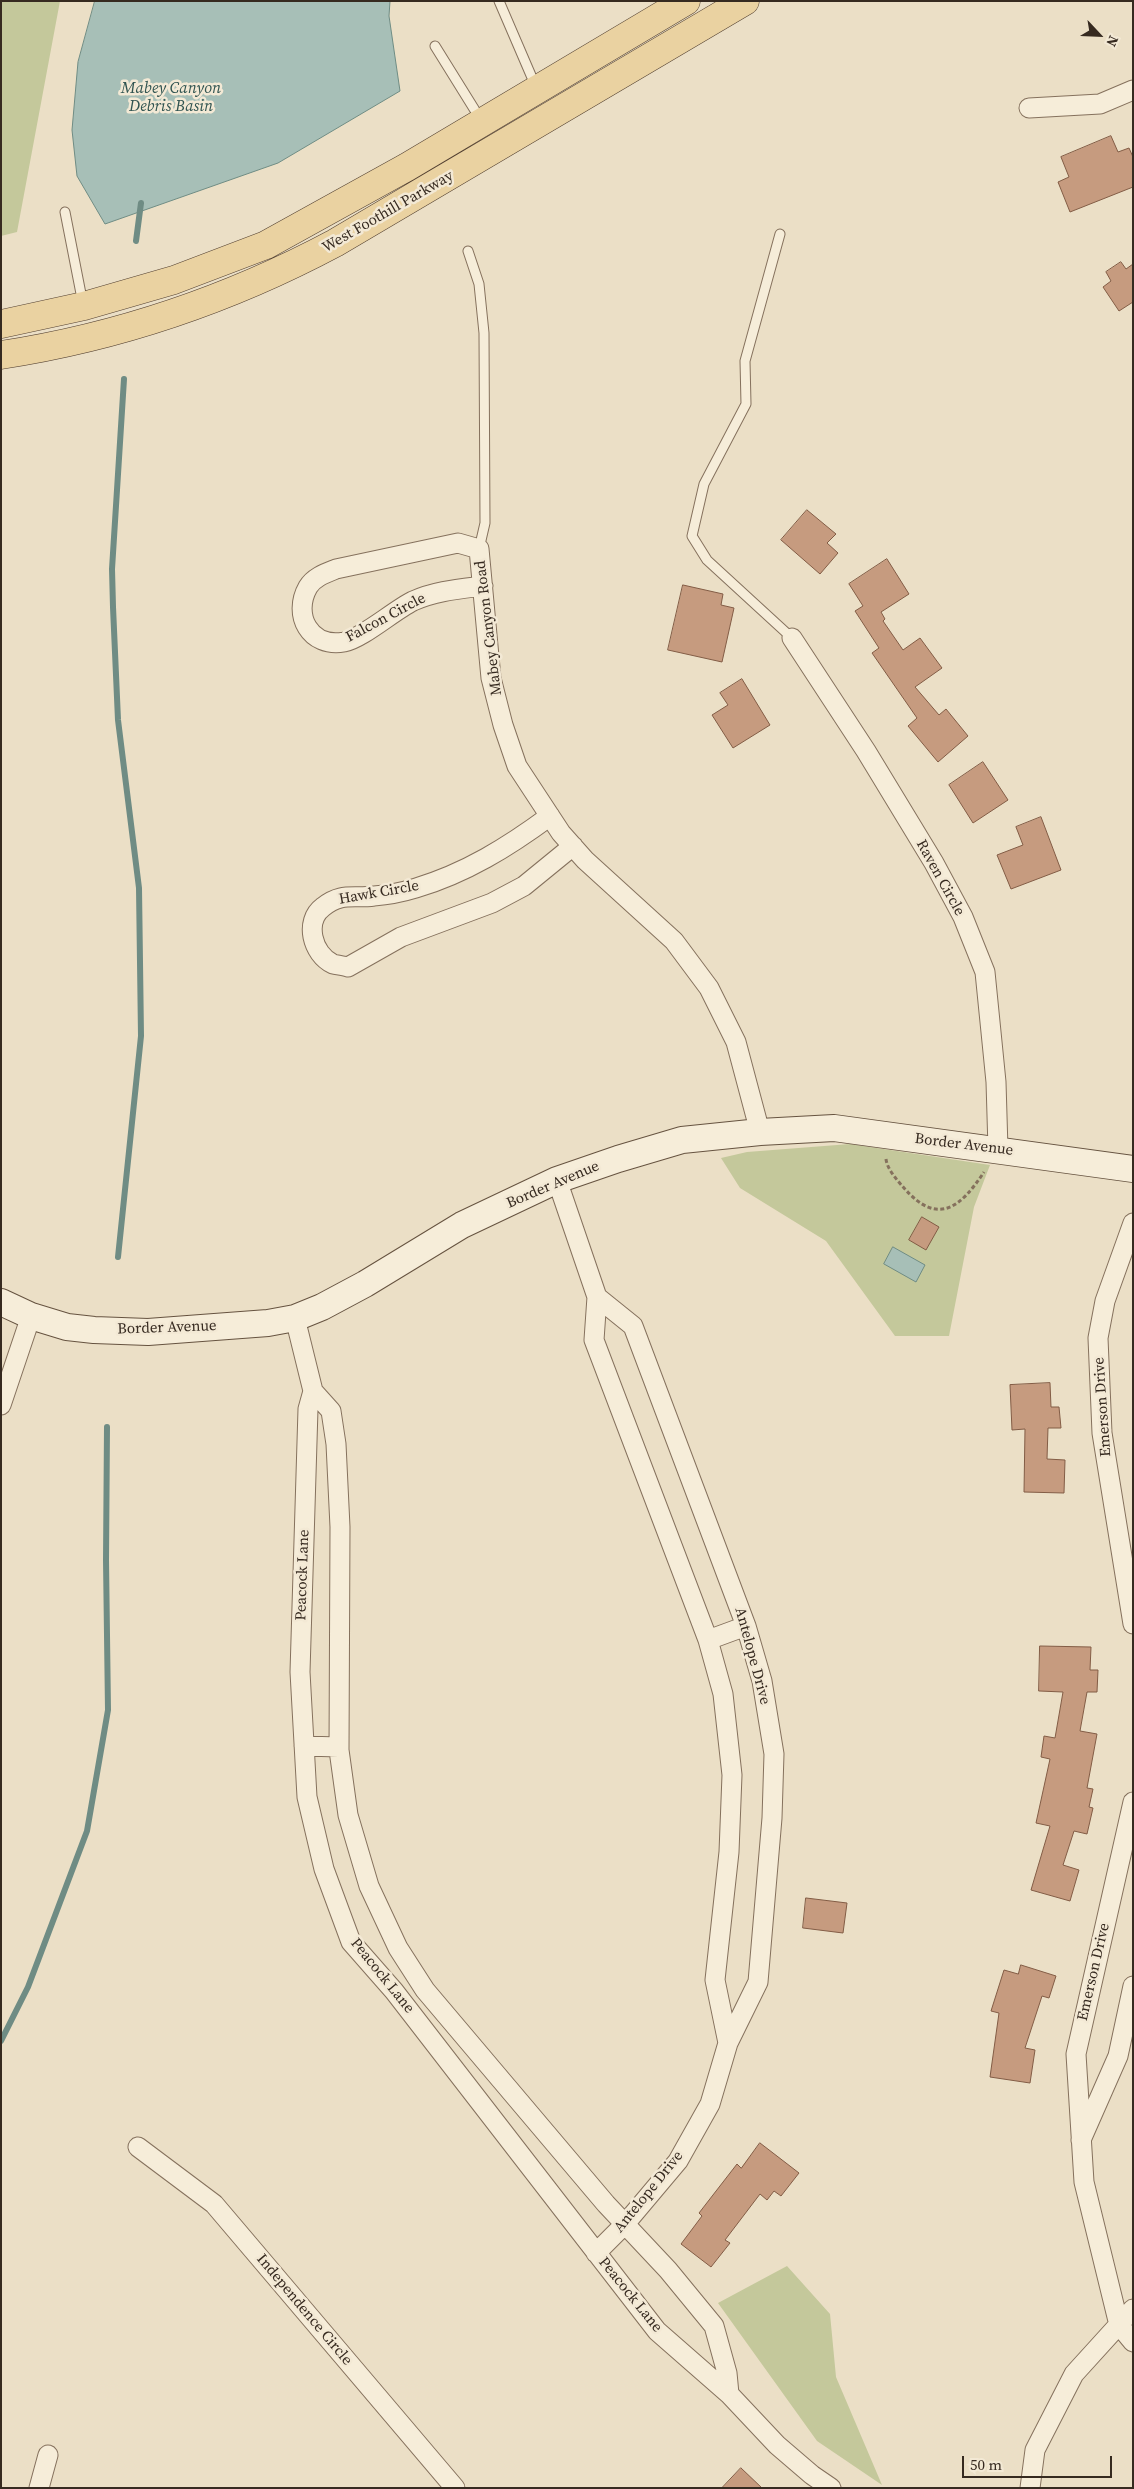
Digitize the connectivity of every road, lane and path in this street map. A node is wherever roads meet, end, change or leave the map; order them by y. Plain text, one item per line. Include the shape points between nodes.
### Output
1 (499, 1) edge
2 (686, 1) edge
3 (745, 1) edge
4 (435, 46) dead end
5 (537, 89) junction
6 (1133, 90) edge
7 (1029, 108) dead end
8 (482, 122) junction
9 (65, 212) dead end
10 (780, 234) dead end
11 (335, 244) junction
12 (468, 251) dead end
13 (84, 306) junction
14 (1, 324) edge
15 (1, 356) edge
16 (479, 549) junction
17 (483, 586) junction
18 (792, 638) joint
19 (550, 816) junction
20 (573, 846) junction
21 (760, 1132) junction
22 (886, 1156) dead end
23 (992, 1159) junction
24 (1133, 1169) edge
25 (557, 1180) junction
26 (1133, 1223) edge
27 (597, 1297) junction
28 (1, 1302) edge
29 (31, 1316) junction
30 (295, 1318) junction
31 (313, 1391) junction
32 (1, 1405) edge
33 (1133, 1624) edge
34 (746, 1626) junction
35 (708, 1640) junction
36 (304, 1746) junction
37 (339, 1746) junction
38 (1132, 1807) edge
39 (1133, 1986) edge
40 (728, 2043) junction
41 (1080, 2144) junction
42 (138, 2147) dead end
43 (625, 2224) junction
44 (596, 2253) junction
45 (1133, 2309) edge
46 (1119, 2325) junction
47 (1133, 2342) edge
48 (729, 2394) junction
49 (48, 2456) dead end
50 (39, 2488) edge
51 (455, 2488) edge
52 (831, 2488) edge
53 (1030, 2488) edge

1 - 5 lane
2 - 5 main road, West Foothill Parkway
3 - 11 main road, West Foothill Parkway
4 - 8 lane
5 - 8 main road, West Foothill Parkway
5 - 11 main road via 513,121 366,210
6 - 7 street via 1100,104
8 - 13 main road, West Foothill Parkway via 266,245 174,280
9 - 13 lane
10 - 18 lane via 745,361 746,404 704,484 692,536 707,560
11 - 15 main road, West Foothill Parkway via 232,293 163,317 91,337
12 - 16 lane, Mabey Canyon Road via 479,284 484,333 485,522
13 - 14 main road, West Foothill Parkway
16 - 17 street, Mabey Canyon Road
16 - 17 street, Falcon Circle via 458,543 322,574 309,586 301,613 306,626 317,638 344,642 412,601 439,591
17 - 19 street, Mabey Canyon Road via 491,678 503,726 517,766
18 - 23 street, Raven Circle via 934,863 966,926 984,972 996,1082
19 - 20 street, Mabey Canyon Road
19 - 20 street, Hawk Circle via 479,863 447,878 373,897 340,896 322,908 313,921 312,938 321,954 333,964 348,967 401,937 492,903 524,886
20 - 21 street, Mabey Canyon Road via 674,941 709,988 736,1042
21 - 23 street, Border Avenue via 834,1128
21 - 25 street, Border Avenue via 682,1140
22 - 23 path via 887,1164 900,1183 928,1210 950,1207 965,1198
23 - 24 street, Border Avenue
25 - 27 street, Antelope Drive
25 - 30 street, Border Avenue via 462,1225 322,1308
26 - 33 street, Emerson Drive via 1105,1301 1098,1338 1102,1433
27 - 34 street, Antelope Drive via 633,1326
27 - 35 street, Antelope Drive via 594,1340
28 - 29 street, Border Avenue
29 - 30 street, Border Avenue via 67,1326 148,1332
29 - 32 street
30 - 31 street, Peacock Lane
31 - 36 street, Peacock Lane via 308,1409 300,1672
31 - 37 street, Peacock Lane via 331,1411 336,1444 340,1527
34 - 35 street
34 - 40 street, Antelope Drive via 762,1681 774,1754 772,1818 758,1982
35 - 40 street, Antelope Drive via 723,1694 732,1775 715,1980
36 - 37 street
36 - 44 street, Peacock Lane via 307,1797 324,1869 351,1942 394,1991
37 - 43 street, Peacock Lane via 348,1816 369,1886 398,1948 425,1990
38 - 41 street, Emerson Drive via 1076,2054
39 - 41 street via 1118,2056
40 - 43 street, Antelope Drive via 710,2104 678,2161
41 - 46 street, Emerson Drive via 1090,2212
42 - 51 street, Independence Circle via 214,2204
43 - 44 street, Antelope Drive
43 - 48 street, Peacock Lane via 714,2326 727,2373
44 - 48 street, Peacock Lane via 657,2331
45 - 46 street
46 - 47 street, Emerson Drive
46 - 53 street via 1074,2374 1035,2450
48 - 52 street, Peacock Lane via 777,2445
49 - 50 street

